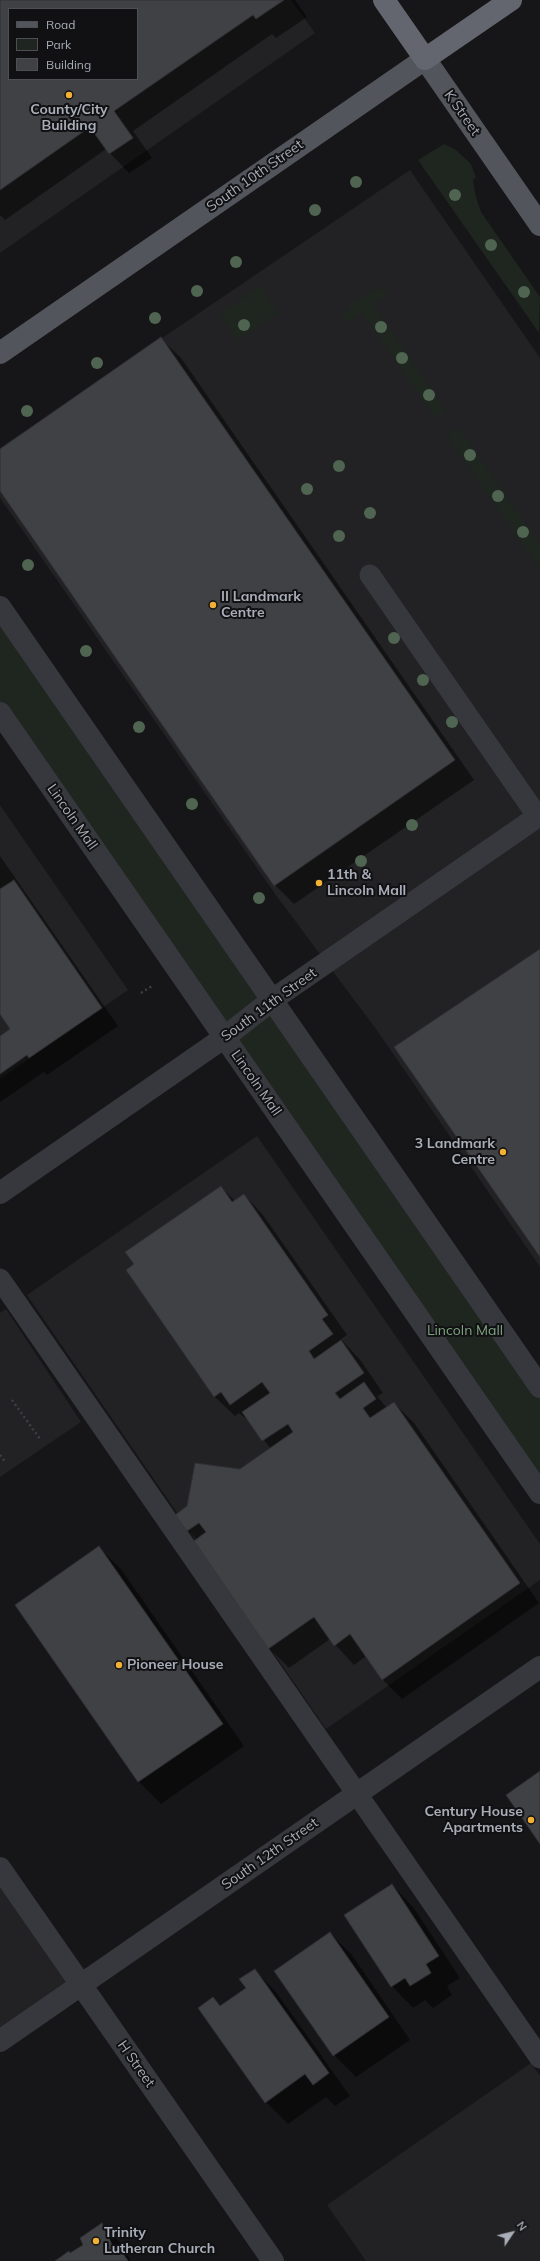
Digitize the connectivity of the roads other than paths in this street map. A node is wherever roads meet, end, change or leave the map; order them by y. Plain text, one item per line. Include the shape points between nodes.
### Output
1 (384, 0) edge
2 (511, 0) edge
3 (425, 59) junction
4 (540, 225) edge
5 (0, 353) edge
6 (370, 575) dead end
7 (0, 607) edge
8 (0, 713) edge
9 (539, 816) edge
10 (272, 1000) junction
11 (225, 1037) junction
12 (0, 1193) edge
13 (0, 1279) edge
14 (540, 1386) edge
15 (540, 1492) edge
16 (540, 1667) edge
17 (357, 1794) junction
18 (0, 1868) edge
19 (82, 1985) junction
20 (0, 2041) edge
21 (540, 2058) edge
22 (273, 2261) edge

1 - 3 highway, K Street
2 - 3 highway, South 10th Street
3 - 4 main road, K Street
3 - 5 main road, South 10th Street
6 - 9 lane
7 - 10 street
8 - 11 street, Lincoln Mall
9 - 10 street, South 11th Street
10 - 11 street, South 11th Street
10 - 14 street
11 - 12 street, South 11th Street
11 - 15 street, Lincoln Mall
13 - 17 lane
16 - 17 street, South 12th Street
17 - 19 street, South 12th Street
17 - 21 lane
18 - 19 street, H Street
19 - 20 street, South 12th Street
19 - 22 street, H Street

